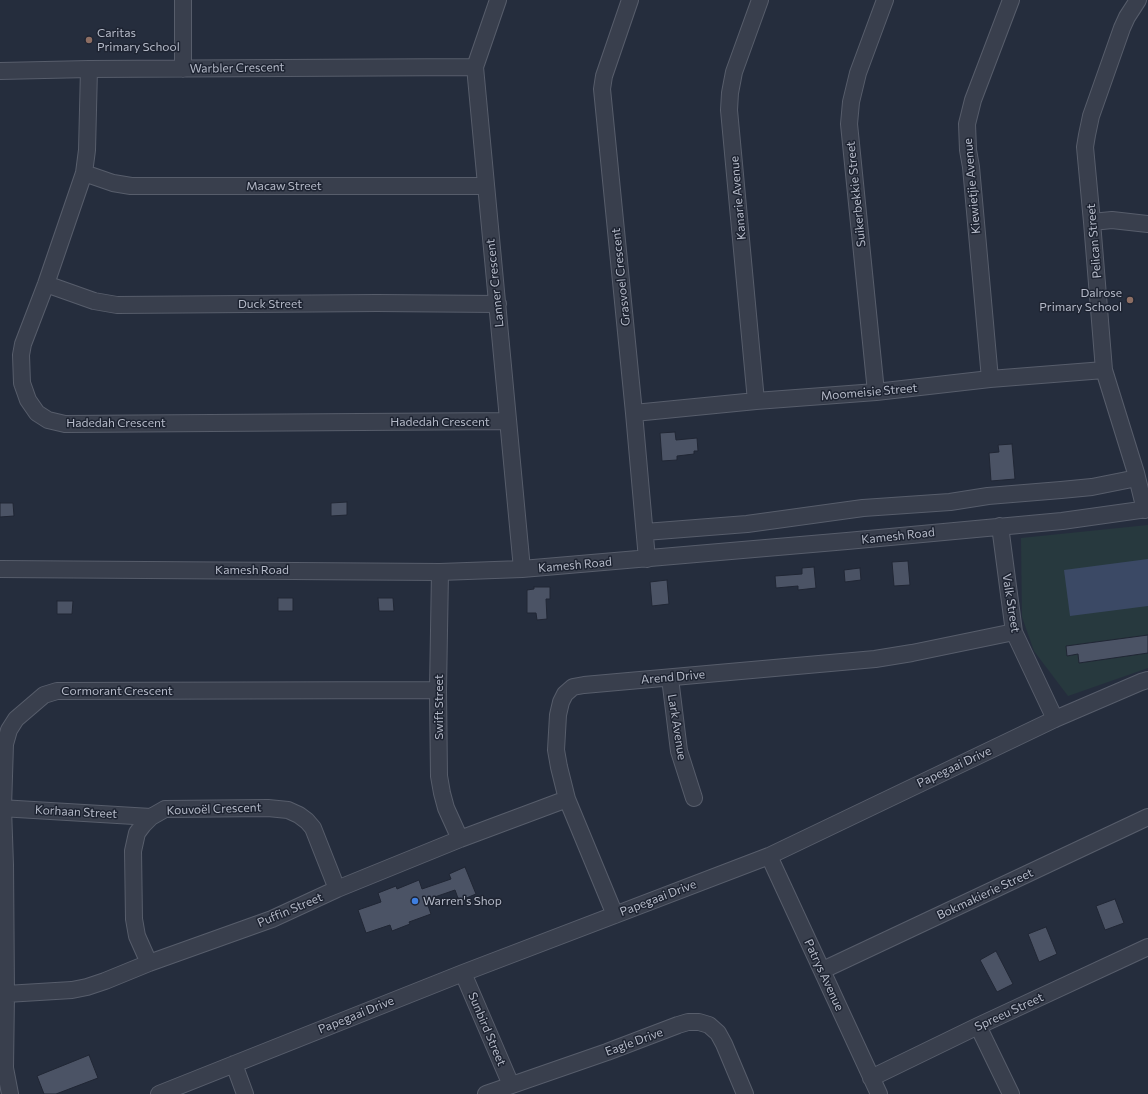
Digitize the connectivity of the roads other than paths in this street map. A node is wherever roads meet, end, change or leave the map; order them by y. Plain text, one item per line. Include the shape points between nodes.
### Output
1 (183, 0) edge
2 (498, 0) edge
3 (630, 0) edge
4 (760, 0) edge
5 (885, 0) edge
6 (1011, 0) edge
7 (1138, 0) edge
8 (475, 67) junction
9 (183, 68) junction
10 (89, 69) junction
11 (0, 71) edge
12 (84, 173) junction
13 (485, 186) junction
14 (1092, 222) junction
15 (1148, 224) edge
16 (46, 284) junction
17 (498, 304) junction
18 (1104, 370) junction
19 (990, 379) junction
20 (876, 392) junction
21 (756, 402) junction
22 (634, 413) junction
23 (508, 421) junction
24 (1137, 478) junction
25 (1147, 510) edge
26 (1000, 526) junction
27 (645, 532) junction
28 (647, 559) junction
29 (0, 569) edge
30 (522, 569) junction
31 (440, 572) junction
32 (1014, 632) junction
33 (670, 678) junction
34 (1148, 680) edge
35 (438, 690) junction
36 (1056, 719) junction
37 (694, 798) dead end
38 (567, 799) junction
39 (2, 808) edge
40 (151, 816) junction
41 (1148, 817) edge
42 (460, 839) junction
43 (769, 856) junction
44 (337, 889) junction
45 (615, 915) junction
46 (1148, 947) edge
47 (149, 963) junction
48 (822, 970) junction
49 (463, 973) junction
50 (6, 994) junction
51 (978, 1026) junction
52 (234, 1064) junction
53 (872, 1078) junction
54 (511, 1084) junction
55 (10, 1094) edge
56 (159, 1094) edge
57 (245, 1094) edge
58 (486, 1094) edge
59 (746, 1094) edge
60 (879, 1094) edge
61 (1011, 1094) edge

1 - 9 street
2 - 8 street, Lanner Crescent
3 - 22 street, Grasvoel Crescent via 602,89
4 - 21 street, Kanarie Avenue via 734,72 729,110
5 - 20 street, Suikerbekkie Street via 858,73 849,124
6 - 19 street, Kiewietjie Avenue via 973,100 967,124
7 - 14 street, Pelican Street via 1122,28 1086,135
8 - 9 street, Warbler Crescent
8 - 13 street, Lanner Crescent
9 - 10 street, Warbler Crescent
10 - 11 street, Warbler Crescent
10 - 12 street, Hadedah Crescent
12 - 13 street, Macaw Street via 131,186
12 - 16 street, Hadedah Crescent
13 - 17 street, Lanner Crescent
14 - 15 street via 1112,220
14 - 18 street, Pelican Street
16 - 17 street, Duck Street via 117,305
16 - 23 street, Hadedah Crescent via 23,344 20,365 22,382 32,407 42,417 54,422 65,424
17 - 23 street, Lanner Crescent
18 - 19 street, Moomeisie Street
18 - 24 street, Pelican Street
19 - 20 street, Moomeisie Street
20 - 21 street, Moomeisie Street
21 - 22 street, Moomeisie Street
22 - 27 street, Grasvoel Crescent
23 - 30 street, Lanner Crescent
24 - 25 street, Pelican Street
24 - 27 street via 1092,487 863,508 747,524
25 - 26 street, Kamesh Road
26 - 28 street, Kamesh Road
26 - 32 street, Valk Street
27 - 28 street, Grasvoel Crescent
28 - 30 street, Kamesh Road
29 - 31 street, Kamesh Road
30 - 31 street, Kamesh Road
31 - 35 street, Swift Street
32 - 33 street, Arend Drive via 875,659
32 - 36 street, Valk Street
33 - 37 street, Lark Avenue via 678,751
33 - 38 street, Arend Drive via 584,685 565,694 558,715 556,750
34 - 36 street, Papegaai Drive
35 - 39 street, Cormorant Crescent via 57,691 44,695 16,719 9,730 5,744
35 - 42 street, Swift Street via 439,776 446,808
36 - 43 street, Papegaai Drive
38 - 42 street, Puffin Street
38 - 45 street, Arend Drive
39 - 40 street, Korhaan Street
39 - 50 street, Cormorant Crescent
40 - 44 street, Kouvoël Crescent via 165,809 288,810 299,815 313,828
40 - 47 street, Kouvoël Crescent via 137,833 133,851 134,919 137,936
41 - 48 street, Bokmakierie Street
42 - 44 street, Puffin Street
43 - 45 street, Papegaai Drive
43 - 48 street, Patrys Avenue
44 - 47 street, Puffin Street via 272,918
45 - 49 street, Papegaai Drive
46 - 51 street, Spreeu Street
47 - 50 street, Puffin Street via 87,987
48 - 53 street, Patrys Avenue
49 - 52 street, Papegaai Drive
49 - 54 street, Sunbird Street
50 - 55 street, Cormorant Crescent via 5,1068
51 - 53 street, Spreeu Street
51 - 61 street
52 - 56 street, Papegaai Drive
52 - 57 street
53 - 60 street, Patrys Avenue
54 - 58 street, Eagle Drive
54 - 59 street, Eagle Drive via 678,1025 698,1022 709,1025 718,1033

